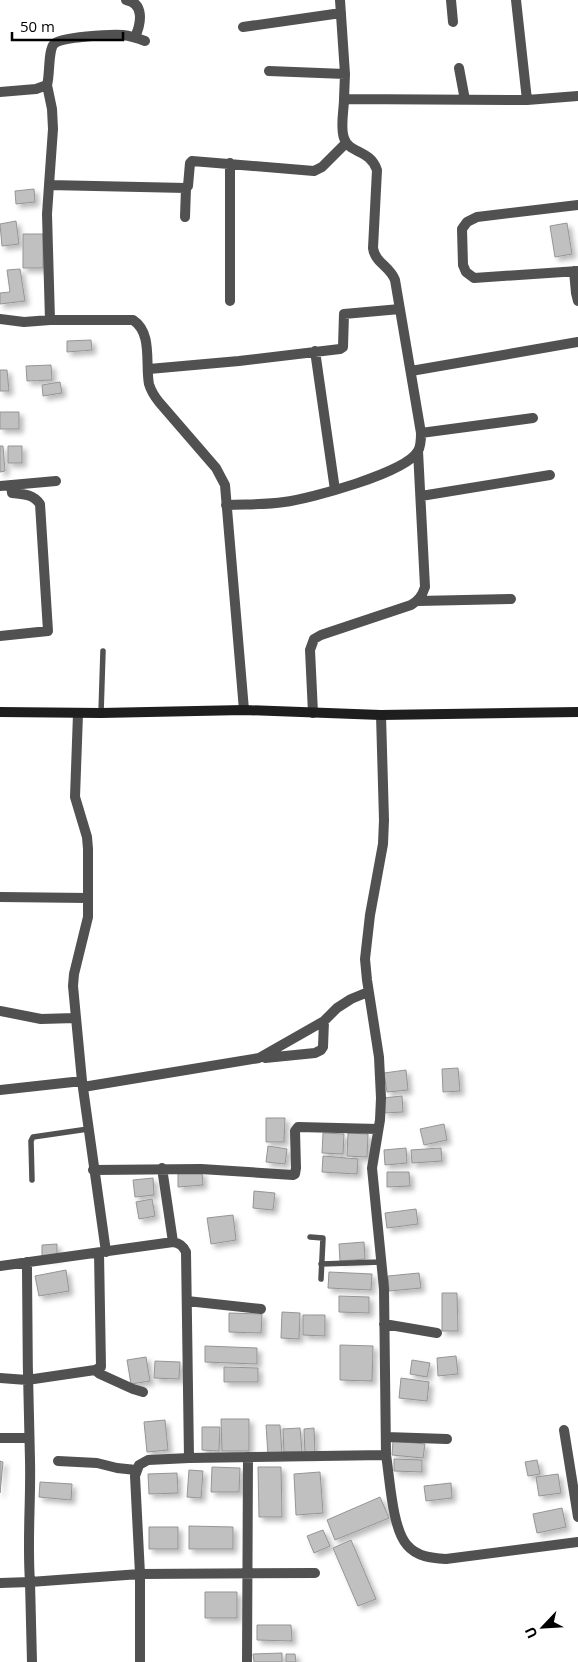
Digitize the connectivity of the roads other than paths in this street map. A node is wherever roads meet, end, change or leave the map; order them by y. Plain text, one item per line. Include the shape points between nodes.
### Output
1 (126, 0) edge
2 (340, 0) edge
3 (451, 0) edge
4 (516, 0) edge
5 (341, 13) junction
6 (453, 22) dead end
7 (243, 27) dead end
8 (135, 37) junction
9 (145, 41) dead end
10 (459, 68) dead end
11 (269, 71) dead end
12 (345, 74) junction
13 (46, 85) junction
14 (0, 92) edge
15 (578, 96) edge
16 (344, 98) junction
17 (465, 100) junction
18 (526, 100) junction
19 (346, 143) junction
20 (230, 164) junction
21 (49, 185) junction
22 (186, 188) junction
23 (578, 205) edge
24 (185, 217) dead end
25 (576, 271) edge
26 (230, 301) dead end
27 (578, 301) edge
28 (400, 309) junction
29 (0, 319) edge
30 (50, 320) junction
31 (578, 342) edge
32 (314, 351) junction
33 (149, 370) junction
34 (411, 371) junction
35 (533, 418) dead end
36 (421, 433) junction
37 (418, 451) junction
38 (550, 475) dead end
39 (56, 481) dead end
40 (11, 485) junction
41 (0, 486) edge
42 (335, 490) junction
43 (421, 496) junction
44 (226, 505) junction
45 (512, 600) dead end
46 (418, 601) junction
47 (0, 636) edge
48 (103, 651) dead end
49 (244, 710) junction
50 (0, 712) edge
51 (578, 712) edge
52 (313, 713) junction
53 (78, 714) junction
54 (101, 714) junction
55 (381, 715) junction
56 (0, 897) edge
57 (88, 898) junction
58 (368, 992) junction
59 (0, 1011) edge
60 (75, 1018) junction
61 (324, 1021) junction
62 (259, 1058) junction
63 (82, 1084) junction
64 (0, 1090) edge
65 (88, 1129) junction
66 (378, 1129) junction
67 (162, 1168) junction
68 (93, 1170) junction
69 (32, 1180) dead end
70 (310, 1237) dead end
71 (173, 1242) junction
72 (102, 1252) junction
73 (27, 1262) junction
74 (381, 1262) junction
75 (321, 1264) junction
76 (0, 1266) edge
77 (321, 1279) dead end
78 (187, 1301) junction
79 (260, 1309) dead end
80 (384, 1324) junction
81 (437, 1333) dead end
82 (95, 1370) junction
83 (0, 1378) edge
84 (27, 1380) junction
85 (143, 1392) dead end
86 (564, 1430) dead end
87 (386, 1437) junction
88 (0, 1438) edge
89 (28, 1438) junction
90 (447, 1439) dead end
91 (386, 1455) junction
92 (248, 1457) junction
93 (189, 1458) junction
94 (58, 1461) dead end
95 (136, 1470) junction
96 (578, 1517) edge
97 (578, 1542) edge
98 (315, 1573) dead end
99 (140, 1574) junction
100 (246, 1574) junction
101 (30, 1582) junction
102 (0, 1583) edge
103 (32, 1662) edge
104 (140, 1662) edge
105 (247, 1662) edge

1 - 8 street via 135,3 140,11
2 - 5 street
3 - 6 street
4 - 18 street
5 - 7 street
5 - 12 street
8 - 9 street
8 - 13 street via 82,37 56,42 52,47
10 - 17 street
11 - 12 street
12 - 16 street
13 - 14 street
13 - 21 street via 53,130
15 - 18 street
16 - 17 street
16 - 19 street via 343,134
17 - 18 street
19 - 20 street via 314,171
19 - 28 street via 372,159 377,170 374,254 394,275
20 - 22 street via 192,161
20 - 26 street
21 - 22 street
21 - 30 street
22 - 24 street
23 - 25 street via 477,217 466,222 462,230 463,265 474,278
25 - 27 street
28 - 32 street via 344,314 343,347
28 - 34 street
29 - 30 street via 24,322
30 - 33 street via 133,320 143,330
31 - 34 street
32 - 33 street
32 - 42 street
33 - 44 street via 149,385 158,402 221,476
34 - 36 street
35 - 36 street
36 - 37 street
37 - 42 street via 400,466
37 - 43 street
38 - 43 street
39 - 40 street
40 - 41 street
40 - 47 street via 12,493 34,497 40,504 48,631
42 - 44 street via 284,502
43 - 46 street via 425,587
44 - 49 street
45 - 46 street
46 - 52 street via 314,639 310,650
48 - 54 lane
49 - 52 street
49 - 54 street
50 - 53 street
51 - 55 street
52 - 55 street
53 - 54 street
53 - 57 street via 75,797 87,837
55 - 58 street via 383,844 367,937
56 - 57 street
57 - 60 street via 88,917 74,974
58 - 61 street via 350,999
58 - 66 street via 380,1075
59 - 60 street via 41,1019
60 - 63 street
61 - 62 street
61 - 62 street via 321,1050
62 - 63 street
63 - 64 street
63 - 65 street
65 - 68 street
65 - 69 lane via 33,1137
66 - 67 street via 298,1128 295,1131 295,1174
66 - 74 street via 372,1168
67 - 68 street
67 - 71 street
68 - 72 street
70 - 75 lane via 323,1238
71 - 72 street
71 - 78 street via 179,1243 186,1252
72 - 73 street
72 - 82 street via 102,1364
73 - 76 street
73 - 84 street
74 - 75 lane
74 - 80 street
75 - 77 lane
78 - 79 street
78 - 93 street
80 - 81 street
80 - 87 street
82 - 84 street
82 - 85 street
83 - 84 street
84 - 89 street
86 - 96 street
87 - 90 street
87 - 91 street
88 - 89 street
89 - 101 street
91 - 92 street
91 - 97 street via 400,1533 417,1553 446,1559
92 - 93 street
92 - 100 street
93 - 95 street via 148,1460
94 - 95 street
95 - 99 street
98 - 100 street
99 - 100 street
99 - 101 street
99 - 104 street
100 - 105 street
101 - 102 street
101 - 103 street

